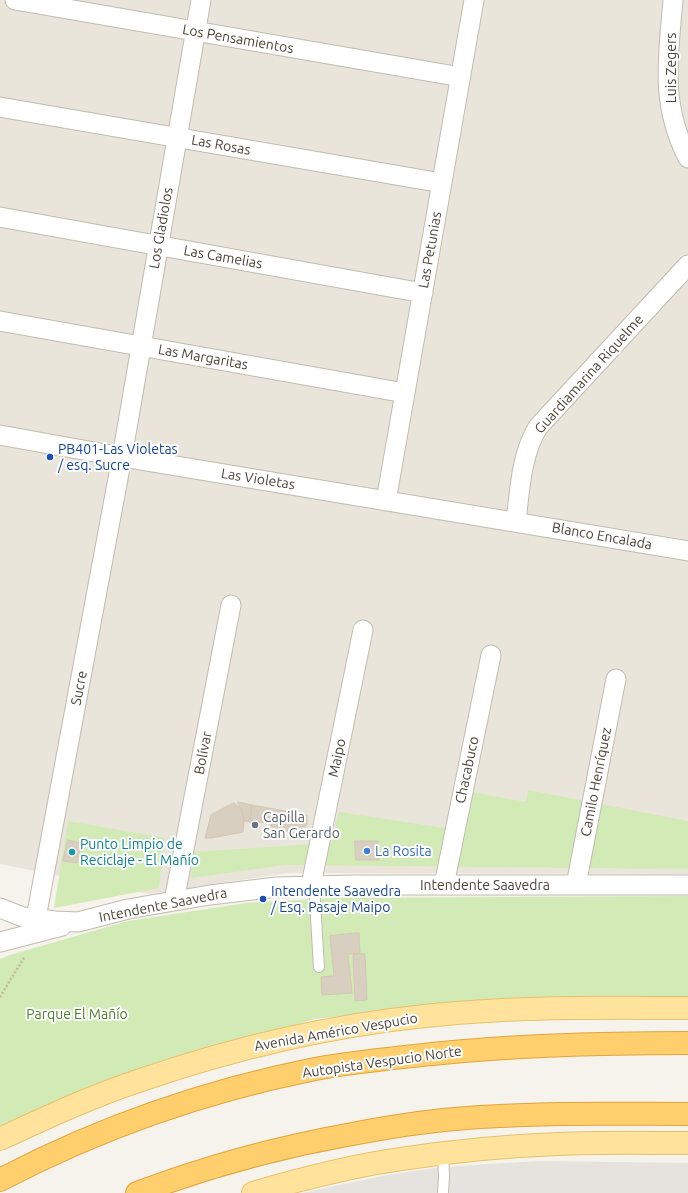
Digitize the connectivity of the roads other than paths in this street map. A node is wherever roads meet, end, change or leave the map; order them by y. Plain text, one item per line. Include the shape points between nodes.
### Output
1 (15, 0) edge
2 (201, 0) edge
3 (474, 0) edge
4 (673, 0) edge
5 (196, 31) junction
6 (461, 77) junction
7 (0, 108) edge
8 (177, 138) junction
9 (688, 158) edge
10 (442, 183) junction
11 (0, 218) edge
12 (158, 246) junction
13 (688, 265) edge
14 (423, 293) junction
15 (0, 321) edge
16 (141, 346) junction
17 (405, 393) junction
18 (0, 435) edge
19 (122, 457) junction
20 (386, 501) junction
21 (516, 521) junction
22 (688, 551) edge
23 (231, 605) dead end
24 (363, 630) dead end
25 (491, 655) dead end
26 (616, 679) dead end
27 (312, 885) junction
28 (444, 885) junction
29 (576, 885) junction
30 (688, 885) edge
31 (174, 901) junction
32 (0, 908) edge
33 (38, 925) junction
34 (0, 942) edge
35 (319, 967) dead end
36 (688, 1008) edge
37 (688, 1043) edge
38 (688, 1114) edge
39 (0, 1139) edge
40 (688, 1143) edge
41 (443, 1153) junction
42 (0, 1180) edge
43 (137, 1193) edge
44 (253, 1193) edge
45 (443, 1193) edge

1 - 5 street, Los Pensamientos
2 - 5 street, Los Gladiolos
3 - 6 street, Las Petunias
4 - 9 street, Luis Zegers via 669,96 675,129
5 - 6 street, Los Pensamientos
5 - 8 street, Los Gladiolos
6 - 10 street, Las Petunias
7 - 8 street, Las Rosas
8 - 10 street, Las Rosas
8 - 12 street, Los Gladiolos
10 - 14 street, Las Petunias
11 - 12 street, Las Camelias
12 - 14 street, Las Camelias
12 - 16 street, Los Gladiolos
13 - 21 street, Guardiamarina Riquelme via 538,427 526,451
14 - 17 street, Las Petunias
15 - 16 street, Las Margaritas
16 - 17 street, Las Margaritas
16 - 19 street, Los Gladiolos
17 - 20 street, Las Petunias
18 - 19 street, Las Violetas
19 - 20 street, Las Violetas
19 - 33 street, Sucre
20 - 21 street, Las Violetas
21 - 22 street, Blanco Encalada
23 - 31 street, Bolívar
24 - 27 street, Maipo
25 - 28 street, Chacabuco
26 - 29 street, Camilo Henríquez
27 - 28 street, Intendente Saavedra
27 - 31 street, Intendente Saavedra via 243,890
27 - 35 lane
28 - 29 street, Intendente Saavedra
29 - 30 street, Intendente Saavedra
31 - 33 street, Intendente Saavedra via 128,909 78,922
32 - 33 street, Intendente Saavedra
33 - 34 street
36 - 39 main road, Avenida Américo Vespucio via 537,1008 481,1011 367,1023 311,1033 223,1054 136,1081
37 - 42 highway, Autopista Vespucio Norte via 489,1049 316,1069 161,1110 68,1146
38 - 43 highway via 509,1116 402,1125 314,1141 253,1156 180,1177
40 - 41 main road via 559,1144
41 - 44 main road via 372,1164
41 - 45 lane

